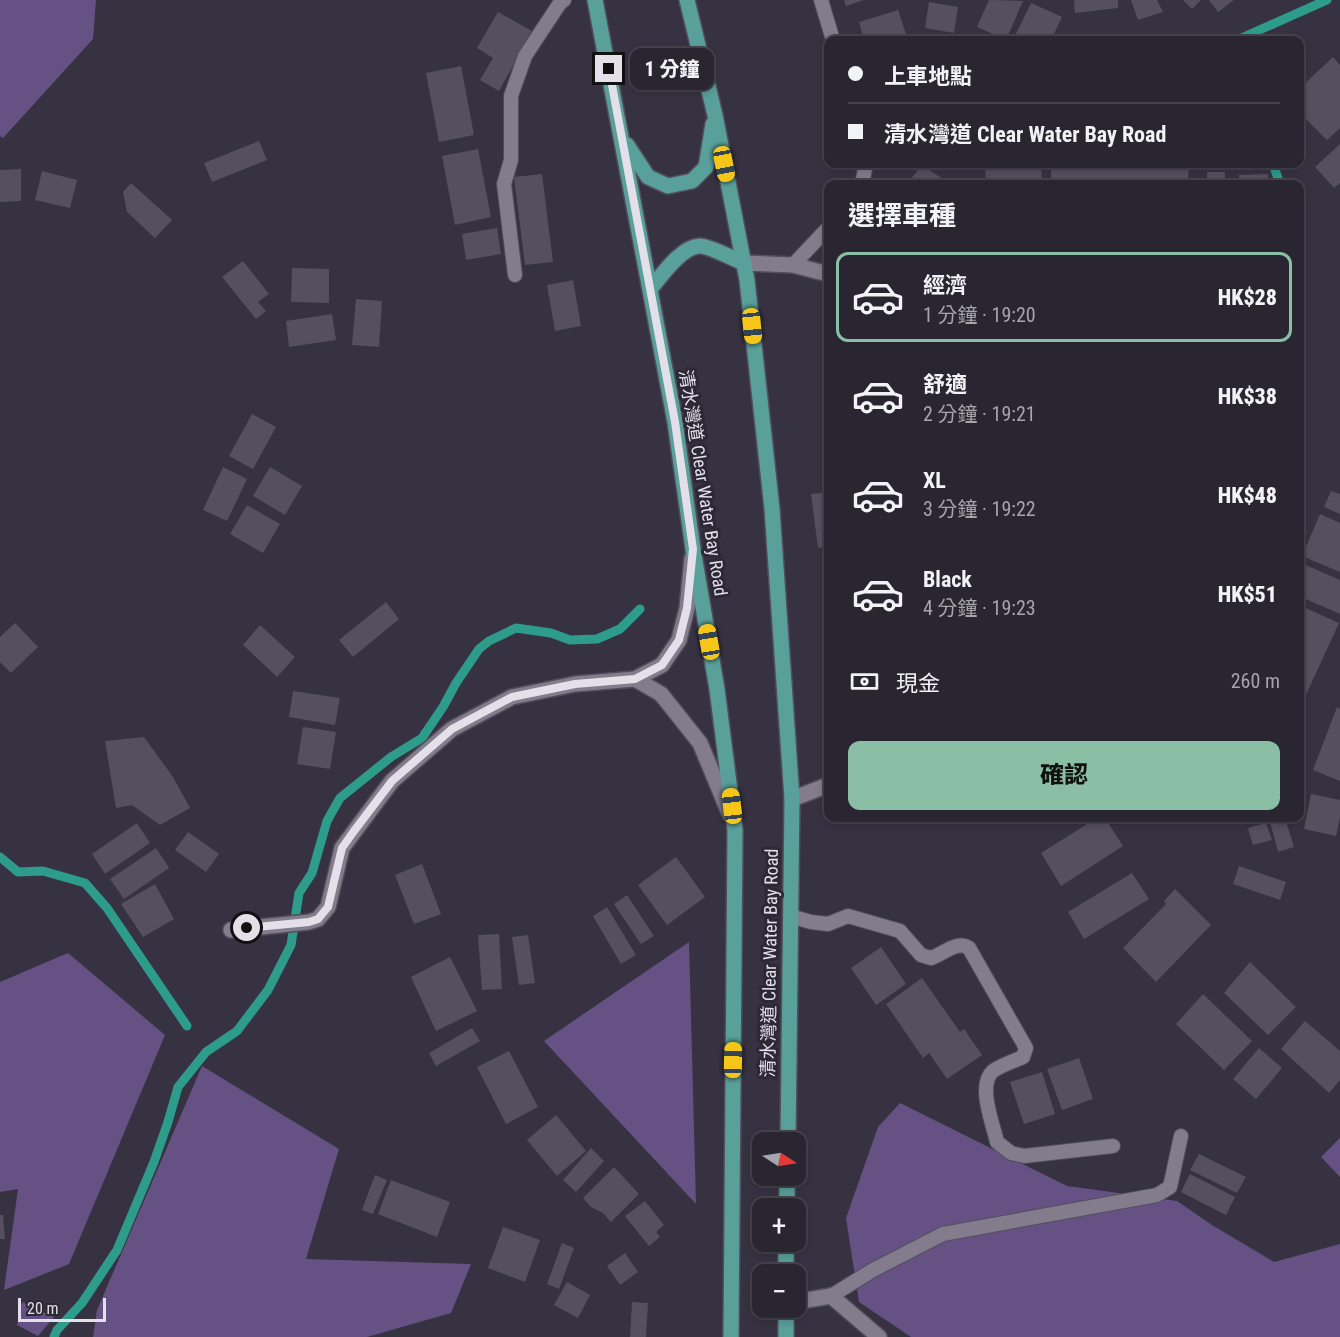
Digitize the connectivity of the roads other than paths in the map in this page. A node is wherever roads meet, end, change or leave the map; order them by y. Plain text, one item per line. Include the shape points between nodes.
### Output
1 (564, 0) edge
2 (595, 0) edge
3 (687, 0) edge
4 (821, 0) edge
5 (832, 36) edge
6 (715, 116) junction
7 (623, 139) junction
8 (824, 232) edge
9 (744, 263) junction
10 (793, 265) junction
11 (824, 273) edge
12 (515, 275) dead end
13 (651, 288) junction
14 (693, 549) junction
15 (635, 679) junction
16 (824, 786) edge
17 (792, 799) junction
18 (735, 830) junction
19 (790, 916) junction
20 (231, 930) dead end
21 (788, 1132) edge
22 (1180, 1136) dead end
23 (1113, 1146) dead end
24 (831, 1296) junction
25 (806, 1300) edge
26 (786, 1318) edge
27 (731, 1337) edge
28 (786, 1337) edge
29 (879, 1337) edge

1 - 12 lane via 525,56 511,96 511,160 504,184
2 - 7 main road, 清水灣道 Clear Water Bay Road
3 - 6 main road, 清水灣道 Clear Water Bay Road
4 - 5 lane
6 - 7 main road via 706,167 692,181 668,186 648,177
6 - 9 main road, 清水灣道 Clear Water Bay Road
7 - 13 main road, 清水灣道 Clear Water Bay Road
8 - 10 lane
9 - 10 street
9 - 13 main road via 701,246 689,249
9 - 17 main road, 清水灣道 Clear Water Bay Road via 772,509
10 - 11 street
13 - 14 main road, 清水灣道 Clear Water Bay Road
14 - 15 street via 687,608 679,640 662,665
14 - 18 main road, 清水灣道 Clear Water Bay Road via 717,688
15 - 18 street via 662,694 700,743
15 - 20 street via 575,684 512,697 452,729 392,781 342,848 328,907 318,919
16 - 17 street
17 - 19 main road, 清水灣道 Clear Water Bay Road
18 - 27 main road, 清水灣道 Clear Water Bay Road
19 - 21 main road, 清水灣道 Clear Water Bay Road
19 - 23 lane via 828,924 848,916 869,922 900,932 921,955 931,958 957,945 969,948 1026,1048 1023,1057 994,1070 987,1078 984,1088 997,1142 1011,1153 1024,1156
22 - 24 lane via 1170,1187 1157,1195 942,1234
24 - 25 street
24 - 29 street
26 - 28 main road

